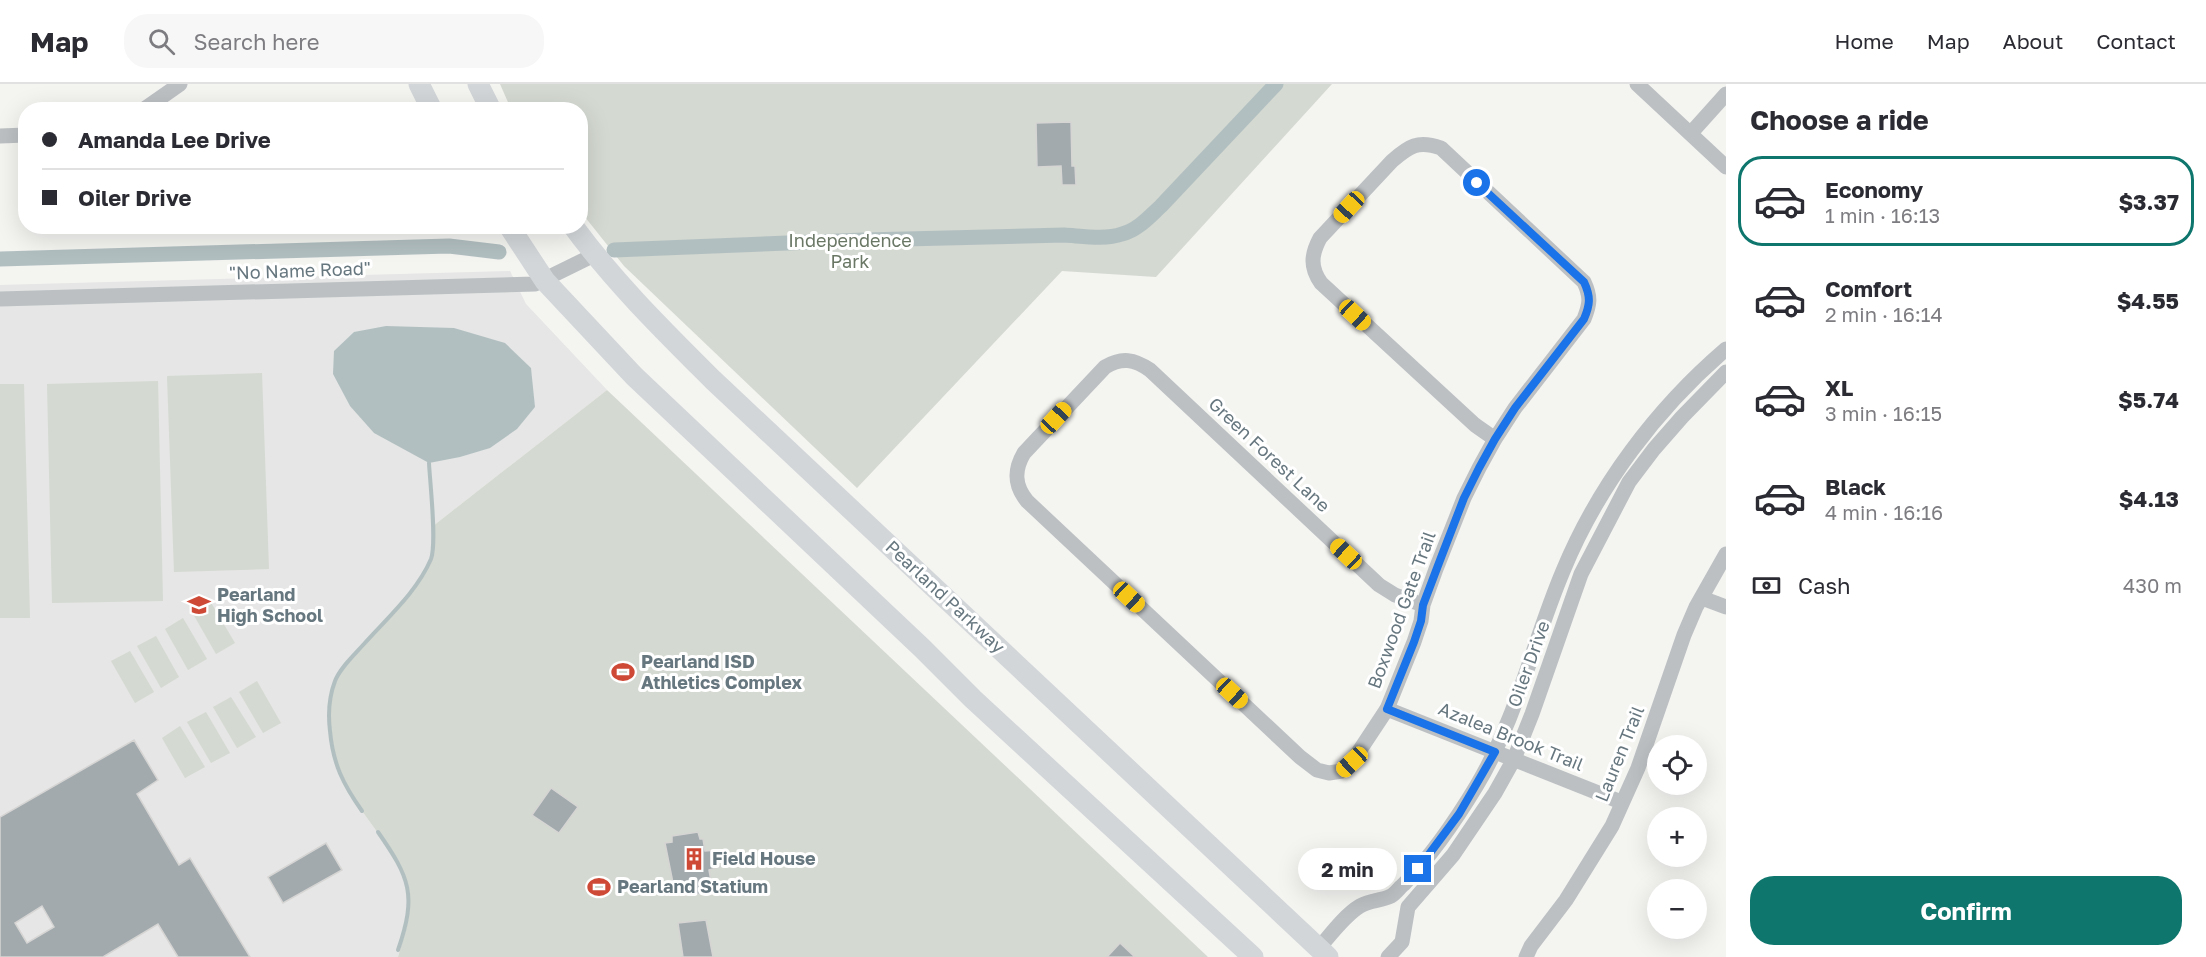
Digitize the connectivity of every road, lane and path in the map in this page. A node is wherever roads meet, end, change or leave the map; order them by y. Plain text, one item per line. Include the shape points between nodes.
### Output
1 (180, 84) edge
2 (419, 84) edge
3 (478, 84) edge
4 (1637, 84) edge
5 (1726, 94) edge
6 (154, 102) edge
7 (428, 102) edge
8 (487, 102) edge
9 (1691, 133) junction
10 (18, 135) edge
11 (0, 136) edge
12 (1726, 167) edge
13 (514, 234) edge
14 (579, 234) edge
15 (594, 255) junction
16 (545, 281) junction
17 (0, 299) edge
18 (1726, 349) edge
19 (1726, 372) edge
20 (1495, 439) junction
21 (1726, 554) edge
22 (1702, 598) junction
23 (1423, 605) junction
24 (1726, 607) edge
25 (1387, 709) junction
26 (1495, 752) junction
27 (1514, 759) junction
28 (1329, 773) joint
29 (1621, 802) junction
30 (1319, 954) edge
31 (1253, 957) edge
32 (1388, 957) edge
33 (1526, 957) edge

1 - 6 street
2 - 7 main road
3 - 8 main road
4 - 9 street
5 - 9 street
9 - 12 street
10 - 11 street
13 - 16 main road
14 - 15 main road, Pearland Parkway
15 - 16 street, "No Name Road"
15 - 30 main road, Pearland Parkway via 639,307 713,380
16 - 17 street, "No Name Road"
16 - 31 main road via 634,376 973,699
18 - 26 street, Oiler Drive via 1651,427 1602,494 1563,569
19 - 27 street, Oiler Drive via 1654,449 1629,482 1608,520 1581,574
20 - 20 street, Boxwood Gate Trail via 1321,283 1314,272 1312,260 1320,238 1392,161 1415,144 1441,148 1584,282 1590,294 1584,319 1540,373
20 - 23 street, Boxwood Gate Trail via 1464,498
21 - 22 street, Lauren Trail
22 - 24 street
22 - 29 street, Lauren Trail via 1684,635 1638,768
23 - 25 street, Boxwood Gate Trail via 1414,642
23 - 28 street, Green Forest Lane via 1379,585 1139,362 1116,360 1105,367 1017,464 1019,492 1044,518 1300,757 1317,770
25 - 26 street, Azalea Brook Trail
25 - 28 street, Boxwood Gate Trail via 1352,762 1342,771
26 - 27 street, Azalea Brook Trail
26 - 30 street, Oiler Drive via 1459,814 1418,869 1391,896 1358,907
27 - 29 street, Azalea Brook Trail
27 - 32 street, Oiler Drive via 1459,847 1408,907 1402,942
29 - 33 street, Lauren Trail via 1600,848

